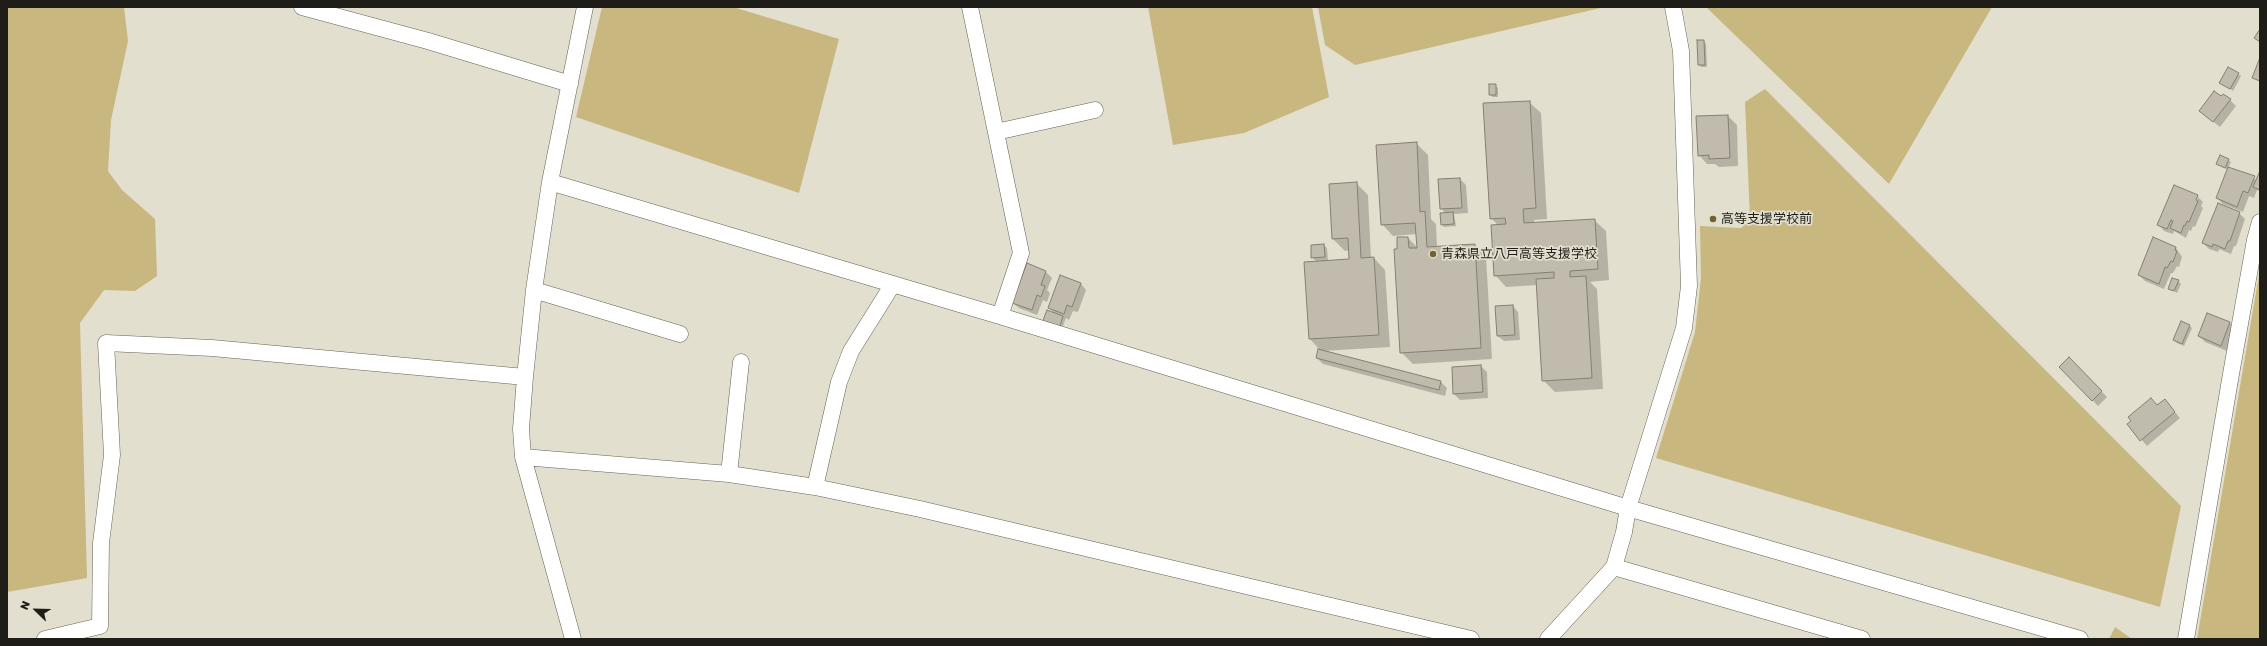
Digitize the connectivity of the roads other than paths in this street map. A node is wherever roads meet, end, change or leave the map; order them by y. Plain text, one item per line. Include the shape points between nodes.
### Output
1 (302, 7) edge
2 (585, 7) edge
3 (970, 7) edge
4 (1673, 7) edge
5 (570, 84) junction
6 (1095, 110) dead end
7 (996, 132) junction
8 (550, 182) junction
9 (2260, 222) edge
10 (893, 284) junction
11 (534, 290) junction
12 (1000, 316) junction
13 (680, 334) dead end
14 (741, 362) dead end
15 (525, 377) junction
16 (523, 457) junction
17 (729, 474) junction
18 (815, 487) junction
19 (1628, 508) junction
20 (1614, 568) junction
21 (45, 639) edge
22 (573, 639) edge
23 (1471, 639) edge
24 (1548, 639) edge
25 (1862, 639) edge
26 (2080, 639) edge
27 (2186, 639) edge

1 - 5 street via 428,41
2 - 5 street
3 - 7 street
4 - 19 street via 1681,51 1689,286 1684,328
5 - 8 street
6 - 7 street
7 - 12 street via 1021,253
8 - 10 street
8 - 11 street
9 - 27 street via 2254,240
10 - 12 street
10 - 18 street via 851,351 839,382
11 - 13 street
11 - 15 street
12 - 19 street
14 - 17 street
15 - 16 street via 521,429
15 - 21 street via 212,348 106,343 112,455 101,543 100,626
16 - 17 street
16 - 22 street
17 - 18 street
18 - 23 street via 920,509
19 - 20 street
19 - 26 street
20 - 24 street
20 - 25 street

